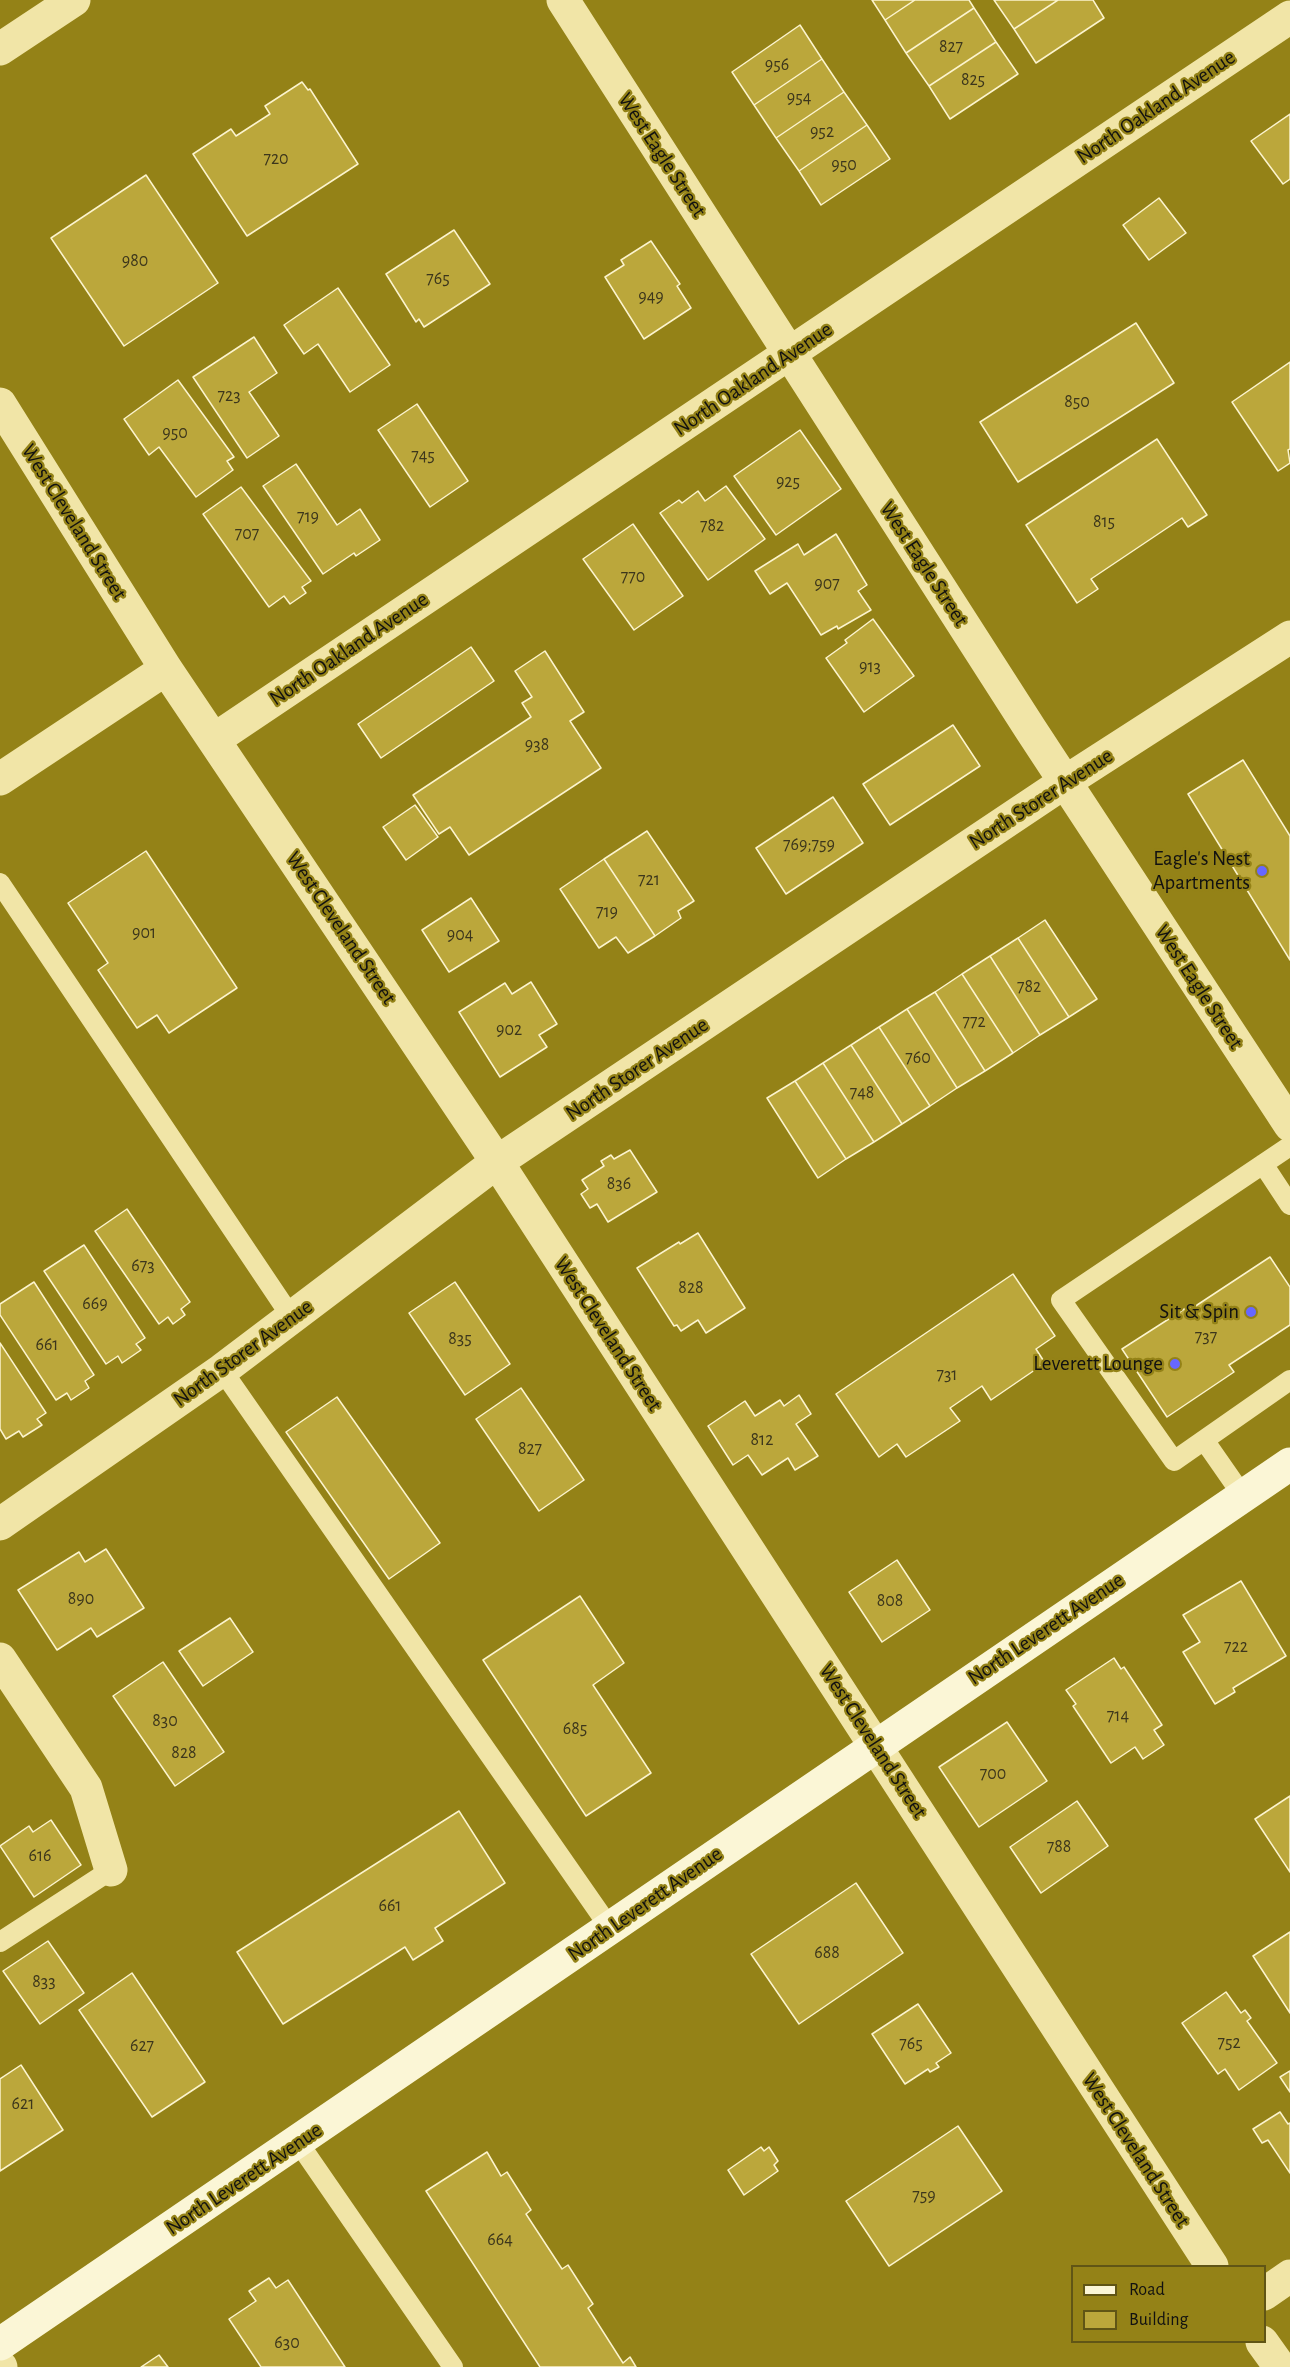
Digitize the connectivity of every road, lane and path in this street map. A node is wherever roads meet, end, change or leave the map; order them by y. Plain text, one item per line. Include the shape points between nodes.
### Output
1 (74, 0) edge
2 (563, 0) edge
3 (1290, 17) edge
4 (0, 49) edge
5 (790, 354) junction
6 (0, 404) edge
7 (1290, 637) edge
8 (166, 669) junction
9 (215, 739) junction
10 (0, 779) edge
11 (1065, 782) junction
12 (0, 883) edge
13 (1290, 1125) edge
14 (1290, 1146) edge
15 (497, 1162) junction
16 (1263, 1164) junction
17 (1290, 1204) edge
18 (292, 1318) junction
19 (222, 1370) junction
20 (1290, 1380) edge
21 (1204, 1440) junction
22 (1290, 1464) edge
23 (1243, 1496) junction
24 (0, 1524) edge
25 (0, 1659) edge
26 (875, 1744) junction
27 (111, 1870) joint
28 (610, 1928) junction
29 (0, 1942) edge
30 (298, 2142) junction
31 (1211, 2265) edge
32 (1290, 2276) edge
33 (1266, 2293) edge
34 (1263, 2343) edge
35 (0, 2344) edge
36 (453, 2367) edge
37 (1280, 2367) edge

1 - 4 street
2 - 5 street, West Eagle Street
3 - 5 street, North Oakland Avenue
5 - 9 street, North Oakland Avenue
5 - 11 street, West Eagle Street
6 - 8 street, West Cleveland Street
7 - 11 street, North Storer Avenue
8 - 9 street, West Cleveland Street
8 - 10 street
9 - 15 street, West Cleveland Street
11 - 13 street, West Eagle Street
11 - 15 street, North Storer Avenue
12 - 18 lane
14 - 16 lane
15 - 18 street, North Storer Avenue
15 - 26 street, West Cleveland Street
16 - 17 lane
16 - 21 lane via 1061,1300 1174,1461
18 - 19 street, North Storer Avenue
19 - 24 street, North Storer Avenue
19 - 28 lane
20 - 21 lane
21 - 23 lane
22 - 23 street, North Leverett Avenue
23 - 26 street, North Leverett Avenue
25 - 27 street via 86,1788
26 - 28 street, North Leverett Avenue
26 - 31 street, West Cleveland Street
27 - 29 lane
28 - 30 street, North Leverett Avenue
30 - 35 street, North Leverett Avenue
30 - 36 lane
32 - 33 street
34 - 37 street

